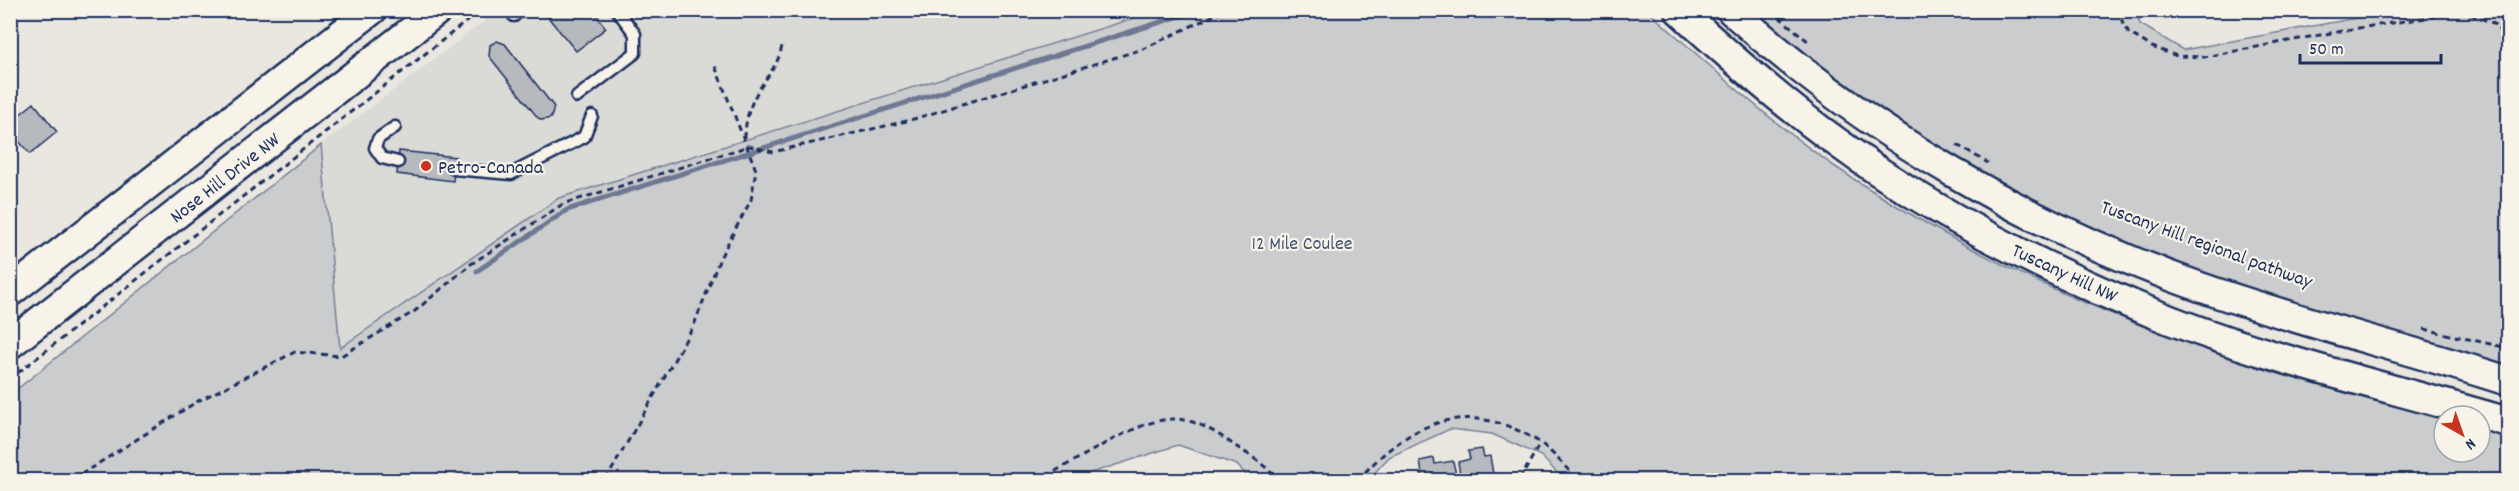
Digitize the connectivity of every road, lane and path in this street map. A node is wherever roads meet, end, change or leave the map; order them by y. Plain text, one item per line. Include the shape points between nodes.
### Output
1 (372, 10) edge
2 (438, 10) edge
3 (482, 10) edge
4 (616, 10) edge
5 (1225, 10) edge
6 (1679, 10) edge
7 (1731, 10) edge
8 (1772, 10) edge
9 (2116, 10) edge
10 (2508, 40) edge
11 (782, 46) dead end
12 (1813, 46) dead end
13 (715, 66) dead end
14 (577, 97) dead end
15 (592, 116) dead end
16 (395, 127) dead end
17 (745, 140) junction
18 (1952, 142) dead end
19 (749, 146) junction
20 (398, 162) dead end
21 (1990, 164) dead end
22 (454, 169) dead end
23 (10, 292) edge
24 (2415, 327) dead end
25 (10, 344) edge
26 (2508, 348) edge
27 (10, 379) edge
28 (2508, 381) edge
29 (2508, 422) edge
30 (1540, 443) junction
31 (72, 480) edge
32 (606, 480) edge
33 (1036, 480) edge
34 (1277, 480) edge
35 (1358, 480) edge
36 (1520, 480) edge
37 (1578, 480) edge

1 - 23 street, Nose Hill Drive NW
2 - 25 street, Nose Hill Drive NW
3 - 27 path
4 - 14 lane via 635,34 635,52
5 - 19 path via 1143,49 907,121 773,152
6 - 29 street, Tuscany Hill NW via 1724,52 1839,144 1913,193 2032,259 2171,320
7 - 28 street, Tuscany Hill NW via 1835,95 1889,133 1935,163 2055,226 2201,287
8 - 12 path
9 - 10 path via 2129,33 2177,56 2204,57 2465,12 2493,23
11 - 17 path via 776,67 759,88 745,120
13 - 17 path
15 - 22 lane via 584,137 511,174
16 - 20 lane via 378,139 375,148 382,158
17 - 19 path
18 - 21 path
19 - 31 path via 563,204 471,264 415,311 341,356 295,352 198,401
19 - 32 path via 756,170 751,200 720,258 694,325
24 - 26 path
30 - 35 path via 1498,423 1446,420 1392,445
30 - 36 path
30 - 37 path
33 - 34 path via 1146,424 1174,418 1213,431 1264,466

